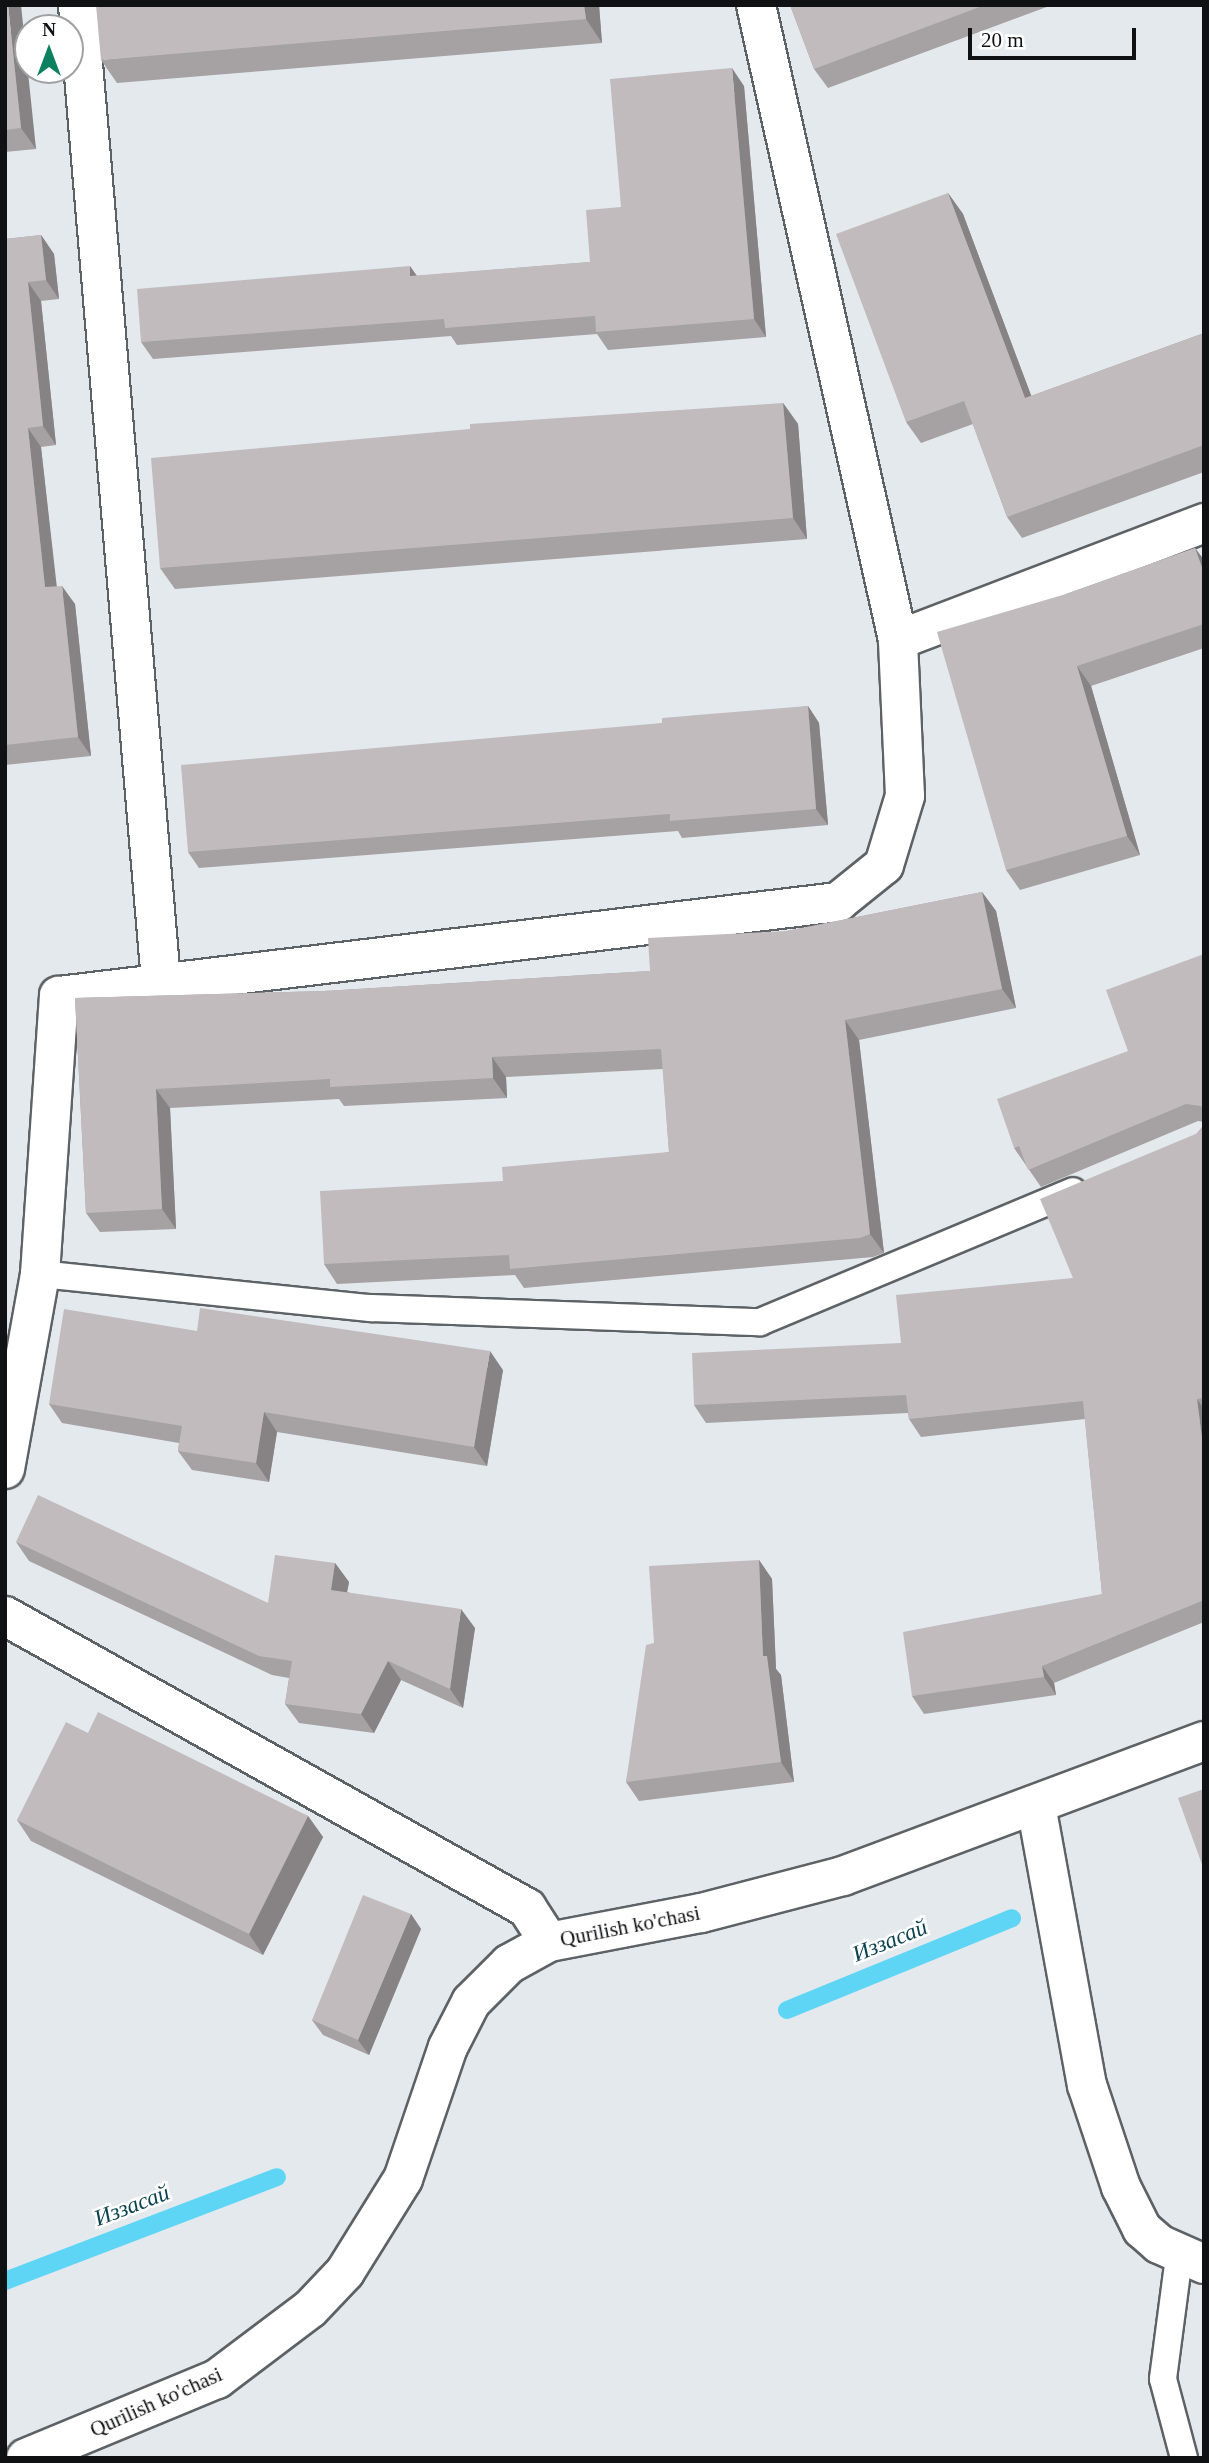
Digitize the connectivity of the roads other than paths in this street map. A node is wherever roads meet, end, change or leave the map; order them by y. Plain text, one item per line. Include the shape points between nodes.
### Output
1 (78, 5) edge
2 (756, 5) edge
3 (1204, 523) edge
4 (898, 640) junction
5 (161, 981) junction
6 (1102, 1179) edge
7 (40, 1274) junction
8 (5, 1469) edge
9 (5, 1616) edge
10 (1204, 1741) edge
11 (1035, 1805) junction
12 (549, 1942) junction
13 (1191, 2260) edge
14 (26, 2458) edge
15 (1184, 2458) edge

1 - 5 street
2 - 4 street
3 - 4 street
4 - 5 street via 905,796 884,865 838,902
5 - 7 street via 59,996
6 - 7 lane via 760,1322 371,1308
7 - 8 street
9 - 12 street via 527,1908
10 - 11 street, Qurilish ko'chasi
11 - 12 street, Qurilish ko'chasi via 843,1876 774,1896
11 - 13 street via 1087,2085 1130,2208 1142,2229
12 - 14 street, Qurilish ko'chasi via 509,1964 471,2002 448,2047 403,2179 345,2272 310,2309 217,2379
13 - 15 lane via 1163,2379

